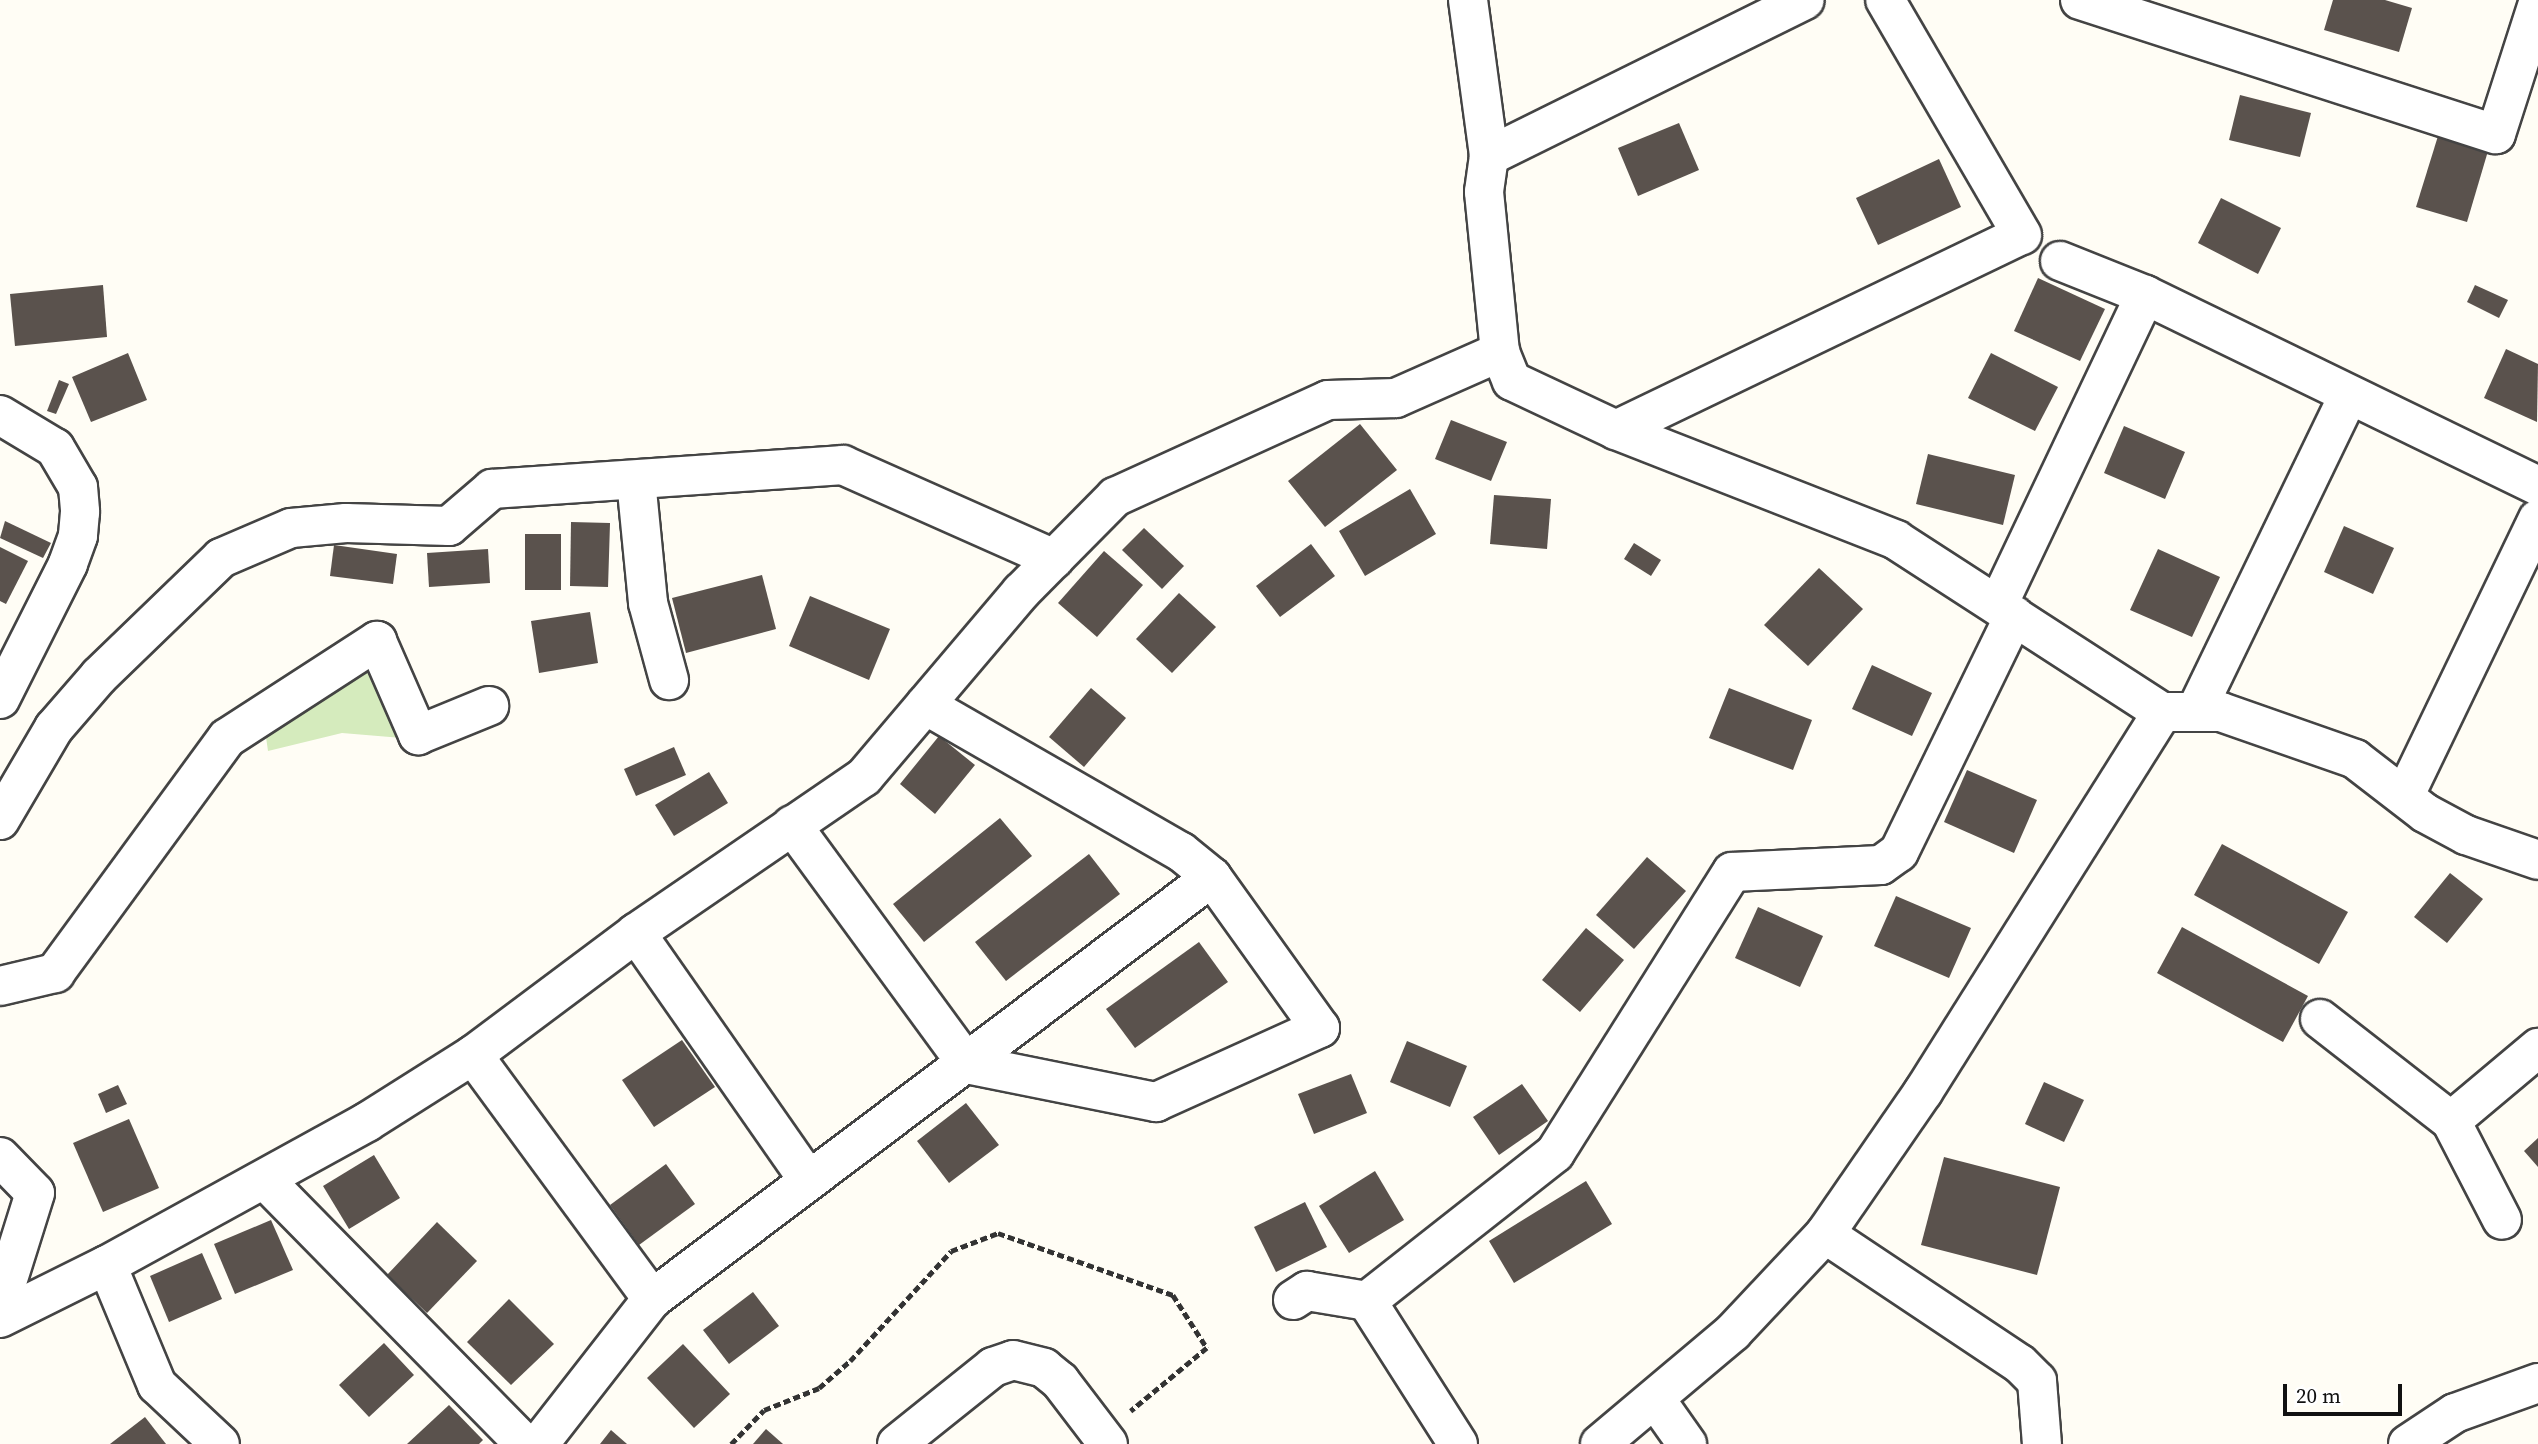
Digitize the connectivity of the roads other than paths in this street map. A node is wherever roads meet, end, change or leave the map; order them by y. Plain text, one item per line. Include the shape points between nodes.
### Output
1 (1468, 0) edge
2 (1804, 0) edge
3 (1885, 0) edge
4 (2080, 0) edge
5 (2538, 3) edge
6 (1489, 156) junction
7 (2060, 261) dead end
8 (2145, 295) junction
9 (1500, 352) junction
10 (2349, 395) junction
11 (0, 415) edge
12 (1616, 430) junction
13 (636, 480) junction
14 (2538, 486) edge
15 (2538, 519) edge
16 (1054, 559) junction
17 (2006, 610) junction
18 (669, 680) dead end
19 (0, 699) edge
20 (925, 705) junction
21 (489, 706) dead end
22 (2179, 711) junction
23 (2405, 795) junction
24 (0, 820) edge
25 (792, 825) junction
26 (2538, 860) edge
27 (1212, 877) junction
28 (636, 933) junction
29 (0, 986) edge
30 (2320, 1019) dead end
31 (2538, 1048) edge
32 (473, 1055) junction
33 (967, 1064) junction
34 (2451, 1121) junction
35 (0, 1157) edge
36 (265, 1180) junction
37 (808, 1180) junction
38 (2502, 1220) dead end
39 (1825, 1234) junction
40 (107, 1265) junction
41 (652, 1299) junction
42 (1293, 1300) dead end
43 (1367, 1301) junction
44 (0, 1305) edge
45 (0, 1318) edge
46 (2538, 1383) edge
47 (1656, 1400) junction
48 (220, 1444) edge
49 (524, 1444) edge
50 (539, 1444) edge
51 (897, 1444) edge
52 (1108, 1444) edge
53 (1458, 1444) edge
54 (1600, 1444) edge
55 (1687, 1444) edge
56 (2042, 1444) edge
57 (2408, 1444) edge

1 - 6 street
2 - 6 street
3 - 12 street via 2022,235
4 - 5 street via 2496,134
6 - 9 street via 1484,192
7 - 8 street
8 - 10 street
8 - 17 street
9 - 12 street via 1512,381
9 - 16 street via 1396,398 1328,401 1115,497
10 - 14 street
10 - 22 street
11 - 19 street via 55,448 78,487 80,512 68,564
12 - 17 street via 1896,540
13 - 16 street via 843,466
13 - 18 street via 648,603
13 - 24 street via 492,489 449,526 346,523 291,528 221,558 99,676 54,728
15 - 23 street
16 - 20 street
17 - 22 street
17 - 43 street via 1899,852 1881,865 1732,872 1555,1153
20 - 25 street via 863,777
20 - 27 street via 1181,852
21 - 29 street via 418,735 377,640 227,738 55,974
22 - 23 street via 2221,712 2355,759
22 - 39 street
23 - 26 street via 2425,813 2466,835
25 - 28 street
25 - 33 street
27 - 33 street
27 - 33 street via 1320,1028 1156,1102
28 - 32 street
28 - 37 street
30 - 34 street
31 - 34 street
32 - 36 street
32 - 41 street
33 - 37 street
34 - 38 street
35 - 44 street via 35,1193
36 - 40 street
36 - 49 street
37 - 41 street
39 - 47 street via 1733,1332
39 - 56 street via 2020,1364 2037,1381
40 - 45 street
40 - 48 street via 157,1385
41 - 50 street
42 - 43 street via 1307,1291
43 - 53 street
46 - 57 street via 2455,1413
47 - 54 street
47 - 55 street
51 - 52 street via 993,1367 1013,1360 1029,1362 1052,1375

